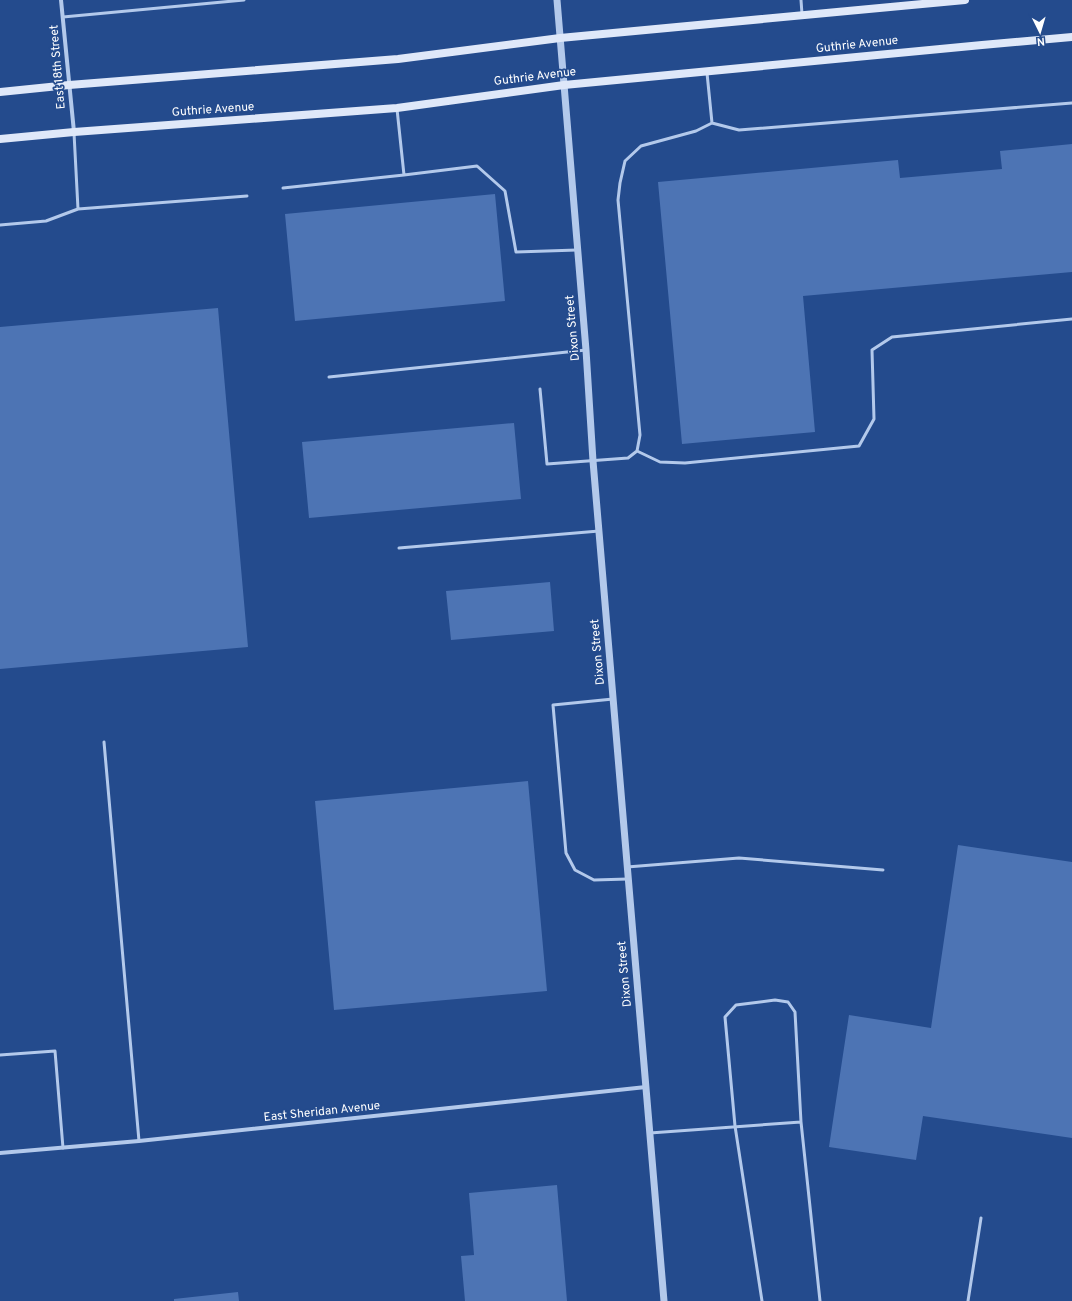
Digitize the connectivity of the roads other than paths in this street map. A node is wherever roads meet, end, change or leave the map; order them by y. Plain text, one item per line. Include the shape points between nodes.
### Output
1 (61, 0) edge
2 (244, 0) edge
3 (557, 0) edge
4 (800, 0) edge
5 (965, 0) edge
6 (802, 16) junction
7 (63, 17) junction
8 (1072, 37) edge
9 (560, 38) junction
10 (707, 72) junction
11 (69, 84) junction
12 (564, 85) junction
13 (0, 92) edge
14 (1072, 103) edge
15 (397, 108) junction
16 (712, 123) junction
17 (74, 132) junction
18 (0, 139) edge
19 (404, 176) junction
20 (284, 188) dead end
21 (247, 196) dead end
22 (78, 209) junction
23 (0, 225) edge
24 (578, 250) junction
25 (1072, 319) edge
26 (586, 350) junction
27 (329, 377) dead end
28 (540, 389) dead end
29 (637, 451) junction
30 (593, 461) junction
31 (599, 531) junction
32 (400, 548) dead end
33 (613, 699) junction
34 (104, 742) dead end
35 (627, 867) junction
36 (883, 870) dead end
37 (628, 879) junction
38 (0, 1055) edge
39 (646, 1087) junction
40 (802, 1122) junction
41 (734, 1126) junction
42 (650, 1133) junction
43 (139, 1142) junction
44 (63, 1148) junction
45 (0, 1153) edge
46 (981, 1218) dead end
47 (664, 1301) edge
48 (762, 1301) edge
49 (820, 1301) edge
50 (968, 1301) edge

1 - 7 street, East 18th Street
2 - 7 lane
3 - 9 street, Dixon Street
4 - 6 lane
5 - 6 main road
6 - 9 main road
7 - 11 street, East 18th Street
8 - 10 main road, Guthrie Avenue
9 - 11 main road via 398,58
9 - 12 street, Dixon Street
10 - 12 main road, Guthrie Avenue
10 - 16 lane
11 - 13 main road
11 - 17 street, East 18th Street
12 - 15 main road, Guthrie Avenue
12 - 24 street, Dixon Street
14 - 16 lane via 739,130
15 - 17 main road, Guthrie Avenue
15 - 19 lane
16 - 29 lane via 696,131 641,146 625,161 618,200 640,435
17 - 18 main road, Guthrie Avenue
17 - 22 lane
19 - 20 lane
19 - 24 lane via 477,166 505,191 516,252
21 - 22 lane
22 - 23 lane via 46,221
24 - 26 street, Dixon Street
25 - 29 lane via 892,337 872,350 874,419 859,446 685,463 660,462
26 - 27 lane
26 - 30 street, Dixon Street
28 - 30 lane via 547,464
29 - 30 lane via 628,458
30 - 31 street, Dixon Street
31 - 32 lane
31 - 33 street, Dixon Street
33 - 35 street, Dixon Street
33 - 37 lane via 553,705 566,853 575,870 594,880
34 - 43 lane
35 - 36 lane via 739,858
35 - 37 street, Dixon Street
37 - 39 street, Dixon Street
38 - 44 lane via 55,1051
39 - 42 street, Dixon Street
39 - 43 street, East Sheridan Avenue
40 - 41 lane
40 - 41 lane via 795,1012 788,1002 775,1000 736,1005 725,1017
40 - 49 lane
41 - 42 lane
41 - 48 lane
42 - 47 street, Dixon Street
43 - 44 street, East Sheridan Avenue
44 - 45 street, East Sheridan Avenue
46 - 50 lane

